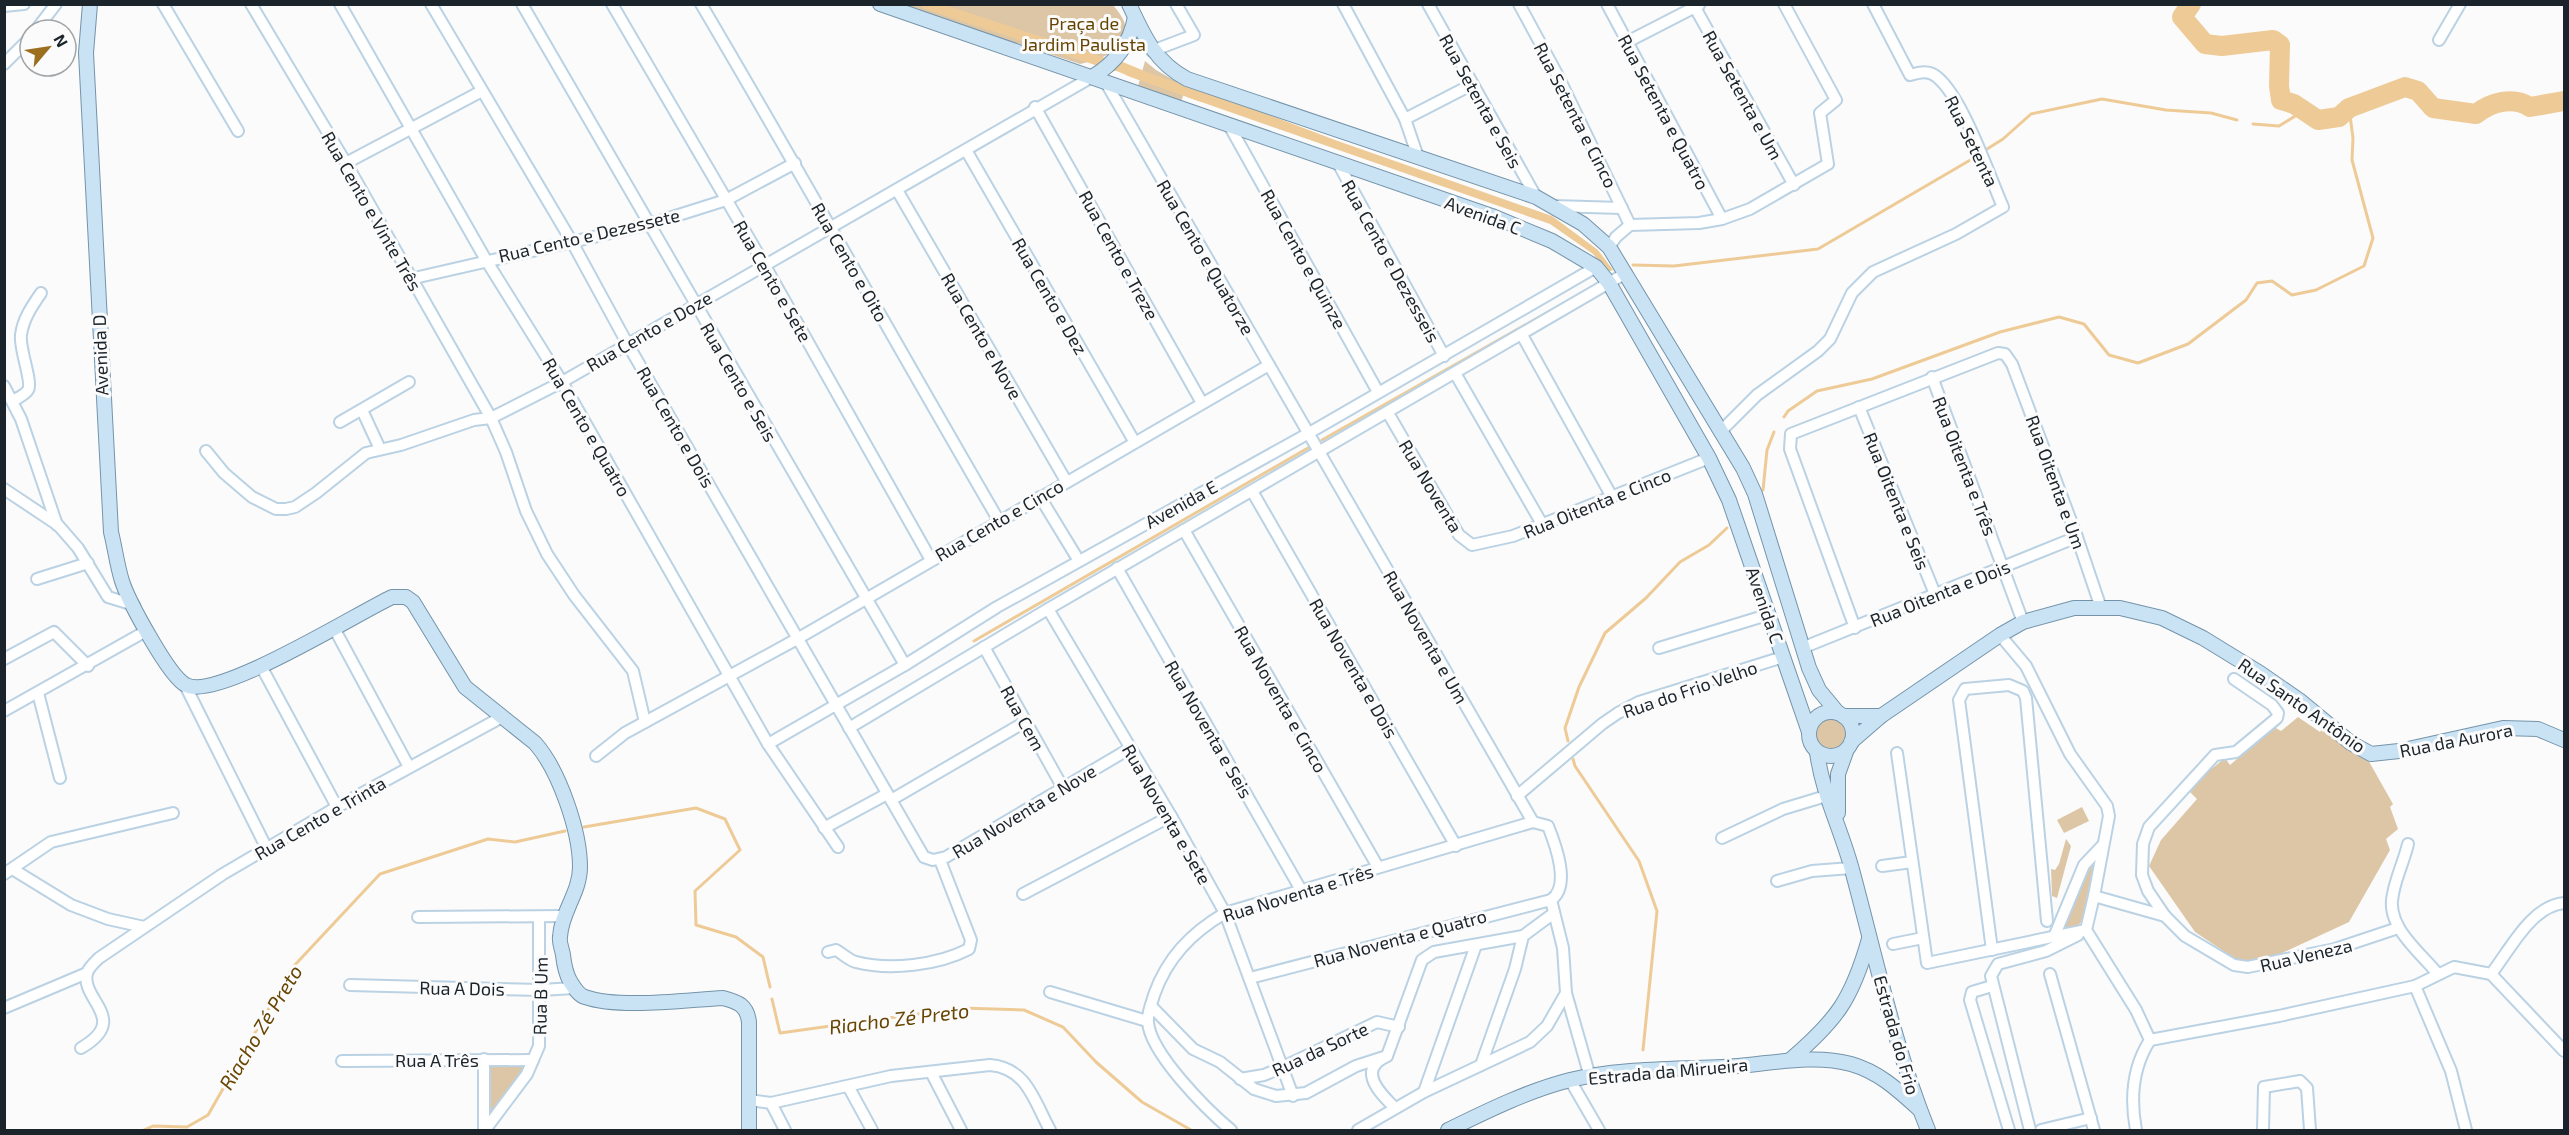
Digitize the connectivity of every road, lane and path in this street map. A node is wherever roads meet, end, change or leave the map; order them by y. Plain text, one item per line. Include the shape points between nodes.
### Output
1 (24, 4) edge
2 (56, 4) edge
3 (90, 4) edge
4 (163, 4) edge
5 (251, 4) edge
6 (340, 4) edge
7 (431, 4) edge
8 (522, 4) edge
9 (612, 4) edge
10 (701, 4) edge
11 (880, 4) edge
12 (1176, 4) edge
13 (1343, 4) edge
14 (1428, 4) edge
15 (1519, 4) edge
16 (1607, 4) edge
17 (1784, 4) edge
18 (1873, 4) edge
19 (2460, 4) edge
20 (4, 6) edge
21 (1696, 6) edge
22 (1132, 11) edge
23 (45, 18) edge
24 (2439, 40) dead end
25 (1627, 42) junction
26 (1150, 47) junction
27 (18, 50) edge
28 (4, 64) edge
29 (1101, 75) junction
30 (1471, 85) junction
31 (480, 92) junction
32 (1035, 107) junction
33 (1405, 119) junction
34 (1229, 125) junction
35 (410, 128) junction
36 (238, 131) dead end
37 (966, 150) junction
38 (1418, 157) junction
39 (346, 163) junction
40 (795, 163) junction
41 (1339, 165) junction
42 (1794, 185) junction
43 (897, 190) junction
44 (1536, 197) junction
45 (726, 200) junction
46 (1553, 206) junction
47 (1622, 208) junction
48 (1722, 219) junction
49 (650, 224) junction
50 (1630, 225) junction
51 (828, 227) junction
52 (572, 242) junction
53 (1609, 248) junction
54 (486, 260) junction
55 (764, 264) junction
56 (1596, 267) junction
57 (1626, 273) junction
58 (410, 279) junction
59 (1609, 283) junction
60 (41, 293) dead end
61 (694, 305) junction
62 (1522, 335) junction
63 (627, 343) junction
64 (1444, 356) junction
65 (1269, 365) junction
66 (1455, 373) junction
67 (1932, 377) junction
68 (408, 382) dead end
69 (562, 382) junction
70 (4, 386) edge
71 (1378, 392) junction
72 (13, 402) junction
73 (1202, 403) junction
74 (1859, 407) junction
75 (1706, 408) junction
76 (362, 410) junction
77 (1388, 413) junction
78 (491, 418) junction
79 (1686, 419) junction
80 (340, 422) dead end
81 (1722, 430) junction
82 (1309, 433) junction
83 (1134, 441) junction
84 (380, 449) junction
85 (206, 451) dead end
86 (1320, 451) junction
87 (1708, 458) junction
88 (1066, 482) junction
89 (4, 489) edge
90 (1252, 491) junction
91 (1040, 497) junction
92 (1612, 497) junction
93 (999, 520) junction
94 (1542, 524) junction
95 (58, 525) junction
96 (1184, 530) junction
97 (2077, 537) junction
98 (1484, 544) joint
99 (931, 560) junction
100 (1079, 561) junction
101 (88, 563) junction
102 (2003, 567) junction
103 (1117, 568) junction
104 (37, 579) dead end
105 (1935, 594) junction
106 (865, 598) junction
107 (134, 605) junction
108 (2101, 608) junction
109 (1047, 609) junction
110 (1767, 615) junction
111 (2022, 622) junction
112 (334, 628) junction
113 (1856, 628) junction
114 (146, 631) junction
115 (2000, 635) junction
116 (797, 639) junction
117 (984, 647) junction
118 (1659, 648) dead end
119 (1802, 648) junction
120 (1783, 657) junction
121 (4, 659) edge
122 (905, 665) junction
123 (88, 666) junction
124 (261, 666) junction
125 (729, 676) junction
126 (2234, 680) dead end
127 (185, 685) junction
128 (2277, 685) junction
129 (38, 693) junction
130 (2267, 701) junction
131 (835, 705) junction
132 (4, 711) edge
133 (1840, 715) junction
134 (1881, 716) junction
135 (502, 717) junction
136 (645, 722) junction
137 (1025, 722) junction
138 (849, 728) junction
139 (1809, 732) junction
140 (2565, 740) edge
141 (768, 744) junction
142 (1849, 745) junction
143 (1129, 749) junction
144 (1817, 752) junction
145 (1897, 753) dead end
146 (2381, 754) joint
147 (596, 756) dead end
148 (409, 767) junction
149 (60, 778) dead end
150 (1063, 788) junction
151 (1517, 796) junction
152 (1826, 796) junction
153 (889, 797) junction
154 (337, 807) junction
155 (173, 813) dead end
156 (1171, 816) junction
157 (1533, 822) junction
158 (1839, 824) junction
159 (824, 828) junction
160 (1722, 838) dead end
161 (2408, 844) dead end
162 (1456, 846) junction
163 (2102, 846) junction
164 (838, 847) dead end
165 (267, 849) junction
166 (920, 851) joint
167 (940, 860) junction
168 (1912, 862) junction
169 (1882, 866) dead end
170 (1378, 867) junction
171 (1851, 868) junction
172 (9, 872) edge
173 (1777, 881) dead end
174 (1301, 890) junction
175 (1023, 894) dead end
176 (2094, 896) junction
177 (1551, 900) junction
178 (2565, 903) edge
179 (1225, 913) junction
180 (1554, 913) junction
181 (565, 915) junction
182 (2164, 916) junction
183 (418, 917) dead end
184 (540, 917) junction
185 (2047, 921) dead end
186 (144, 927) junction
187 (2398, 928) junction
188 (2086, 930) junction
189 (1523, 936) junction
190 (2054, 937) junction
191 (1923, 938) junction
192 (1869, 939) junction
193 (1893, 944) dead end
194 (1476, 945) junction
195 (1992, 950) junction
196 (828, 952) dead end
197 (87, 973) junction
198 (2437, 973) junction
199 (2050, 974) dead end
200 (2491, 974) junction
201 (1250, 978) junction
202 (350, 985) dead end
203 (1992, 986) junction
204 (2415, 986) junction
205 (541, 990) junction
206 (578, 992) junction
207 (1050, 992) dead end
208 (1566, 993) junction
209 (1151, 1006) junction
210 (4, 1008) edge
211 (1147, 1021) junction
212 (1399, 1027) junction
213 (2150, 1040) junction
214 (2562, 1045) edge
215 (81, 1048) dead end
216 (1387, 1056) junction
217 (484, 1059) junction
218 (533, 1060) junction
219 (1790, 1060) junction
220 (342, 1061) dead end
221 (1481, 1065) junction
222 (1283, 1067) junction
223 (931, 1072) junction
224 (1590, 1077) junction
225 (1240, 1079) junction
226 (1570, 1080) junction
227 (848, 1086) junction
228 (1424, 1092) junction
229 (1293, 1096) junction
230 (749, 1100) junction
231 (771, 1103) junction
232 (1395, 1108) junction
233 (1919, 1108) junction
234 (2091, 1118) junction
235 (484, 1131) edge
236 (749, 1131) edge
237 (785, 1131) edge
238 (872, 1131) edge
239 (960, 1131) edge
240 (1050, 1131) edge
241 (1231, 1131) edge
242 (1358, 1131) edge
243 (1448, 1131) edge
244 (1599, 1131) edge
245 (1928, 1131) edge
246 (2008, 1131) edge
247 (2030, 1131) edge
248 (2041, 1131) edge
249 (2094, 1131) edge
250 (2136, 1131) edge
251 (2263, 1131) edge
252 (2310, 1131) edge
253 (2466, 1131) edge

1 - 20 street
2 - 23 street
3 - 107 main road, Avenida D via 86,52 111,532 122,582
4 - 36 street
5 - 39 street, Rua Cento e Vinte Três
6 - 35 street, Rua Cento e Quatro
7 - 31 street, Rua Cento e Dois
8 - 49 street, Rua Cento e Seis
9 - 45 street, Rua Cento e Sete
10 - 40 street, Rua Cento e Oito
11 - 29 main road, Avenida C
12 - 26 street via 1194,35
13 - 33 street
14 - 30 street, Rua Setenta e Seis
15 - 47 street, Rua Setenta e Cinco
16 - 25 street, Rua Setenta e Quatro
17 - 42 street via 1835,103 1820,113 1828,164
18 - 81 street, Rua Setenta via 1910,75 1921,72 1936,76 1953,98 2003,207 1956,234 1873,272 1848,299 1830,339 1757,396
19 - 24 street
21 - 25 street
21 - 42 street, Rua Setenta e Um
22 - 26 main road, Avenida C
22 - 29 main road via 1129,41
25 - 48 street, Rua Setenta e Quatro
26 - 38 main road, Avenida C via 1171,70 1187,79
27 - 28 street
29 - 32 street, Rua Cento e Doze
29 - 34 main road, Avenida C
29 - 65 street, Rua Cento e Quatorze
30 - 33 street
30 - 44 street, Rua Setenta e Seis
31 - 35 street
31 - 52 street, Rua Cento e Dois
32 - 37 street, Rua Cento e Doze
32 - 73 street, Rua Cento e Treze
33 - 38 street
34 - 41 main road, Avenida C
34 - 71 street, Rua Cento e Quinze
35 - 39 street
35 - 54 street, Rua Cento e Quatro
37 - 43 street, Rua Cento e Doze
37 - 83 street, Rua Cento e Dez
38 - 44 main road, Avenida C
39 - 58 street, Rua Cento e Vinte Três
40 - 45 street, Rua Cento e Dezessete
40 - 51 street, Rua Cento e Oito
41 - 56 main road, Avenida C via 1492,216 1552,241
41 - 64 street, Rua Cento e Dezesseis
42 - 48 street
43 - 51 street, Rua Cento e Doze
43 - 88 street, Rua Cento e Nove
44 - 46 main road, Avenida C
45 - 49 street, Rua Cento e Dezessete
45 - 55 street, Rua Cento e Sete
46 - 47 street
46 - 53 main road, Avenida C via 1583,224
47 - 50 street, Rua Setenta e Cinco
48 - 50 street
49 - 52 street, Rua Cento e Dezessete
49 - 61 street, Rua Cento e Seis
50 - 53 street
51 - 55 street, Rua Cento e Doze
51 - 93 street, Rua Cento e Oito
52 - 54 street, Rua Cento e Dezessete
52 - 63 street, Rua Cento e Dois
53 - 57 main road, Avenida C
54 - 58 street, Rua Cento e Dezessete
54 - 69 street, Rua Cento e Quatro
55 - 61 street, Rua Cento e Doze
55 - 99 street, Rua Cento e Sete
56 - 59 main road, Avenida C
56 - 64 street, Avenida E
57 - 59 street, Avenida E
57 - 75 main road, Avenida C
58 - 78 street, Rua Cento e Vinte Três
59 - 62 street, Avenida E
59 - 79 main road, Avenida C
60 - 72 street via 27,314 21,334 21,354 30,385
61 - 63 street, Rua Cento e Doze
61 - 106 street, Rua Cento e Seis
62 - 66 street, Avenida E
62 - 92 street
63 - 69 street, Rua Cento e Doze
63 - 116 street, Rua Cento e Dois
64 - 71 street, Avenida E
65 - 73 street, Rua Cento e Cinco
65 - 82 street, Rua Cento e Quatorze
66 - 77 street, Avenida E
66 - 94 street
67 - 74 street
67 - 97 street, Rua Oitenta e Um via 1998,353 2009,357
67 - 102 street, Rua Oitenta e Três
68 - 76 street
69 - 78 street, Rua Cento e Doze
69 - 125 street, Rua Cento e Quatro
70 - 72 street
71 - 82 street, Avenida E
72 - 95 street
73 - 83 street, Rua Cento e Cinco
74 - 105 street, Rua Oitenta e Seis
74 - 113 street via 1791,434 1790,449
75 - 79 main road
75 - 81 main road, Avenida C
76 - 80 street
76 - 84 street
77 - 86 street, Avenida E
77 - 98 street, Rua Noventa via 1459,535 1472,545
78 - 84 street, Rua Cento e Doze
78 - 136 street, Rua Cento e Vinte Três via 526,511 547,554 633,671
79 - 87 main road, Avenida C
81 - 119 main road, Avenida C via 1755,494
82 - 86 street, Rua Noventa e Um
82 - 100 street, Avenida E
83 - 88 street, Rua Cento e Cinco
84 - 85 street, Rua Cento e Doze via 366,453 316,494 286,509 276,509 252,497
86 - 90 street, Avenida E
86 - 151 street, Rua Noventa e Um
87 - 92 street, Rua Oitenta e Cinco
87 - 110 main road, Avenida C via 1729,501
88 - 91 street, Rua Cento e Cinco
89 - 95 street
90 - 96 street, Avenida E
90 - 162 street, Rua Noventa e Dois
91 - 93 street, Rua Cento e Cinco
91 - 100 street
92 - 94 street, Rua Oitenta e Cinco
93 - 99 street, Rua Cento e Cinco
94 - 98 street, Rua Oitenta e Cinco
95 - 101 street
96 - 103 street, Avenida E
96 - 170 street, Rua Noventa e Cinco
97 - 102 street, Rua Oitenta e Dois
97 - 108 street, Rua Oitenta e Um
99 - 106 street, Rua Cento e Cinco
100 - 122 street, Avenida E
101 - 104 street
101 - 107 street via 108,597
102 - 105 street, Rua Oitenta e Dois
102 - 111 street, Rua Oitenta e Três
103 - 109 street, Avenida E
103 - 174 street, Rua Noventa e Seis
105 - 113 street, Rua Oitenta e Dois
106 - 116 street, Rua Cento e Cinco
106 - 122 street, Rua Cento e Seis
107 - 114 main road, Avenida D
108 - 111 main road via 2074,608
108 - 128 main road, Rua Santo Antônio via 2120,608 2162,618 2203,638
109 - 117 street, Avenida E
109 - 143 street, Rua Noventa e Sete
110 - 118 street
110 - 120 main road, Avenida C
111 - 115 main road
112 - 124 main road
112 - 135 main road via 392,597 406,597 423,616 465,687
112 - 148 street
113 - 119 street, Rua Oitenta e Dois
114 - 123 street
114 - 127 main road, Avenida D
115 - 134 main road
115 - 163 street via 2026,666 2070,754 2107,806 2109,816
116 - 125 street, Rua Cento e Cinco
116 - 131 street, Rua Cento e Dois
117 - 137 street, Rua Cem
117 - 138 street, Avenida E
119 - 133 main road, Avenida C via 1823,696
120 - 139 main road, Avenida C
120 - 151 street, Rua do Frio Velho via 1639,702 1617,713
121 - 123 street via 54,632
122 - 131 street, Avenida E
123 - 129 street
124 - 127 main road via 206,688
124 - 154 street
125 - 136 street, Rua Cento e Cinco
125 - 141 street, Rua Cento e Quatro
126 - 130 street
127 - 165 street
128 - 130 street
128 - 146 main road, Rua Santo Antônio via 2362,750
129 - 132 street
129 - 149 street
130 - 182 street via 2275,708 2277,718 2236,752 2215,755 2203,765 2183,793 2149,827 2143,844 2142,874
131 - 138 street, Rua Cento e Dois
131 - 141 street, Avenida E
133 - 134 main road
133 - 139 main road via 1821,714
133 - 142 main road via 1852,728
134 - 142 main road
135 - 148 street, Rua Cento e Trinta
135 - 181 main road via 543,752 574,829 580,868 576,893
136 - 147 street, Rua Cento e Cinco
137 - 150 street, Rua Cem
137 - 153 street
138 - 153 street, Rua Cento e Dois
139 - 144 main road
140 - 146 main road, Rua da Aurora via 2538,729 2504,728
141 - 159 street, Rua Cento e Quatro
142 - 144 main road via 1830,756
142 - 158 main road via 1838,774
143 - 150 street, Rua Noventa e Nove
143 - 156 street, Rua Noventa e Sete
144 - 152 main road
145 - 168 street
148 - 154 street, Rua Cento e Trinta
150 - 167 street, Rua Noventa e Nove
151 - 157 street, Rua Noventa e Um
152 - 158 main road
152 - 160 street via 1783,809
153 - 159 street
153 - 166 street, Rua Cento e Dois
154 - 165 street, Rua Cento e Trinta
155 - 172 street via 51,843
156 - 175 street
156 - 179 street, Rua Noventa e Sete
157 - 162 street, Rua Noventa e Três
157 - 177 street via 1548,826 1554,845 1562,886
158 - 171 main road
159 - 164 street, Rua Cento e Quatro
161 - 187 street via 2393,893
162 - 170 street, Rua Noventa e Três
163 - 176 street
163 - 190 street via 2084,865
165 - 186 street, Rua Cento e Trinta
166 - 167 street, Rua Noventa e Nove via 928,860
167 - 196 street via 971,940 969,949 892,966 854,962 836,950
168 - 169 street
168 - 191 street
170 - 174 street, Rua Noventa e Três
171 - 173 street via 1812,871
171 - 192 main road
172 - 186 street via 70,905
174 - 179 street, Rua Noventa e Três
176 - 182 street, Rua Veneza
176 - 188 street
177 - 180 street
177 - 201 street, Rua Noventa e Quatro
178 - 200 street via 2554,904 2535,916
179 - 201 street, Rua Noventa e Sete
179 - 209 street, Rua Noventa e Três via 1209,922 1173,955
180 - 189 street
180 - 208 street via 1563,948
181 - 184 street
181 - 206 main road via 560,937 567,975
182 - 187 street, Rua Veneza via 2185,936 2234,965 2248,967 2335,949
183 - 184 street
184 - 205 street, Rua B Um
185 - 195 street via 2026,698 2023,691 2009,685 1965,689 1959,700
186 - 197 street, Rua Cento e Trinta via 99,958
187 - 198 street
188 - 190 street
188 - 203 street via 2046,951 1998,964 1991,976
188 - 213 street
189 - 194 street
189 - 221 street
190 - 195 street
191 - 193 street
191 - 195 street via 1927,963
192 - 219 main road via 1860,972 1842,1008
192 - 233 main road, Estrada do Frio
194 - 212 street via 1425,957 1418,967
194 - 228 street
197 - 210 street
197 - 215 street via 103,1024 100,1034
198 - 200 street via 2454,967
198 - 204 street
199 - 234 street
200 - 214 street
201 - 222 street, Rua Noventa e Sete
202 - 205 street, Rua A Dois
203 - 246 street via 1972,992 1970,1000
203 - 247 street
204 - 213 street
204 - 253 street via 2451,1071
205 - 206 street, Rua A Dois
205 - 218 street, Rua B Um via 539,1047
206 - 230 main road via 608,1002 723,998 737,1001 744,1007 749,1022
207 - 211 street
208 - 221 street via 1539,1035
208 - 224 street
209 - 211 street, Rua Noventa e Três
209 - 225 street via 1193,1049 1220,1062
211 - 241 street via 1173,1069
212 - 216 street
212 - 222 street, Rua da Sorte via 1377,1022
213 - 250 street via 2140,1055 2134,1081 2131,1105
216 - 229 street
216 - 232 street via 1374,1065 1372,1073 1376,1087
217 - 218 street, Rua A Três
217 - 220 street, Rua A Três
217 - 235 street
218 - 235 street, Rua B Um
219 - 224 main road, Estrada da Mirueira
219 - 233 main road, Estrada da Mirueira via 1848,1063 1864,1068 1892,1084
221 - 228 street
222 - 225 street, Rua da Sorte
222 - 229 street, Rua Noventa e Sete
223 - 227 street
223 - 239 street
223 - 240 street via 1006,1066 1024,1080
224 - 226 main road, Estrada da Mirueira
225 - 229 street via 1264,1092
226 - 243 main road, Estrada da Mirueira via 1513,1100
226 - 244 street
227 - 231 street
227 - 238 street
228 - 232 street
230 - 231 street
230 - 236 main road
231 - 237 street
232 - 242 street
233 - 245 main road, Estrada do Frio
234 - 248 street
234 - 249 street
251 - 252 street via 2264,1087 2300,1081 2307,1088

